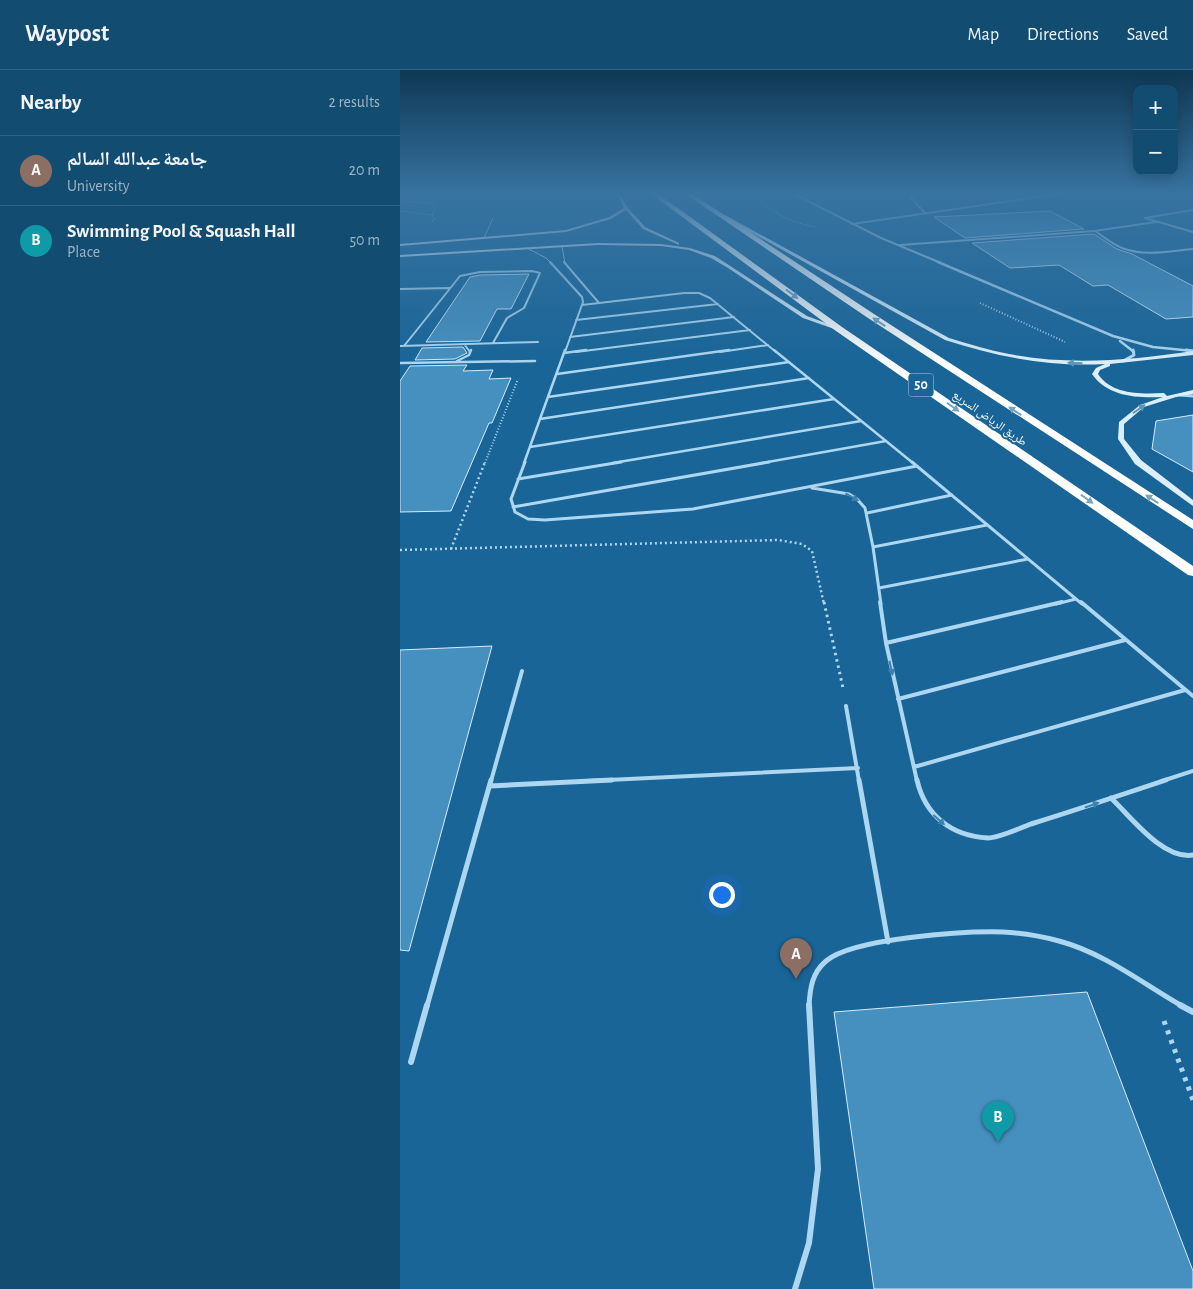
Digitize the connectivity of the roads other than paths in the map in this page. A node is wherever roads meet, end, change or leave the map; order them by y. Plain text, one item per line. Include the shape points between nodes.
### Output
1 (496, 250) edge
2 (530, 250) edge
3 (562, 250) edge
4 (693, 250) edge
5 (732, 250) edge
6 (774, 250) edge
7 (785, 250) edge
8 (910, 250) edge
9 (1130, 250) edge
10 (1183, 250) edge
11 (400, 256) edge
12 (400, 288) edge
13 (450, 288) junction
14 (599, 303) junction
15 (718, 304) junction
16 (582, 305) junction
17 (734, 317) junction
18 (576, 320) junction
19 (839, 329) junction
20 (750, 330) junction
21 (1113, 336) junction
22 (570, 337) junction
23 (538, 342) dead end
24 (493, 343) junction
25 (463, 344) junction
26 (768, 345) junction
27 (400, 346) edge
28 (404, 346) junction
29 (1193, 352) edge
30 (564, 353) junction
31 (535, 361) dead end
32 (452, 362) junction
33 (788, 362) junction
34 (1121, 362) junction
35 (400, 363) edge
36 (556, 374) junction
37 (809, 378) junction
38 (1193, 392) edge
39 (1175, 395) junction
40 (548, 396) junction
41 (1193, 396) edge
42 (834, 398) junction
43 (540, 419) junction
44 (860, 420) junction
45 (886, 442) junction
46 (530, 447) junction
47 (916, 466) junction
48 (518, 479) junction
49 (805, 488) junction
50 (952, 495) junction
51 (1193, 504) edge
52 (513, 507) junction
53 (867, 513) junction
54 (987, 525) junction
55 (1193, 525) edge
56 (873, 547) junction
57 (1028, 559) junction
58 (1193, 572) edge
59 (879, 588) junction
60 (1076, 599) junction
61 (1125, 640) junction
62 (886, 643) junction
63 (522, 671) dead end
64 (1185, 690) junction
65 (1193, 696) edge
66 (898, 699) junction
67 (846, 706) road end
68 (858, 768) junction
69 (914, 768) junction
70 (1193, 771) edge
71 (490, 786) junction
72 (1111, 798) junction
73 (1193, 856) edge
74 (888, 942) junction
75 (1193, 1012) edge
76 (411, 1062) dead end
77 (795, 1289) edge

1 - 11 main road
2 - 16 lane via 546,258 582,297
3 - 14 lane via 564,262
4 - 19 main road via 730,267 805,317
5 -> 19 highway, طريق الرياض السريع / 50
55 -> 6 highway, طريق الرياض السريع / 50
34 -> 7 main road via 1062,363 981,351 947,339
8 - 21 street
9 - 10 street via 1149,253
12 - 13 lane
13 - 24 lane via 458,277 474,272 540,273 524,308 507,318
13 - 28 lane
14 - 15 lane via 691,293 706,295
14 - 16 lane
15 - 17 lane
15 - 18 lane
16 - 18 lane
17 - 20 lane
17 - 22 lane
18 - 22 lane
19 -> 58 highway, طريق الرياض السريع / 50
20 - 26 lane
20 - 30 lane
21 - 29 street via 1153,347
21 - 34 street via 1134,351 1134,356
22 - 30 lane
23 - 24 lane
24 - 25 lane
25 - 28 lane
25 - 32 lane via 471,350 469,355
26 - 33 lane
26 - 36 lane
27 - 28 lane
29 - 34 main road
30 - 36 lane
31 - 32 lane
32 - 35 lane
33 - 37 lane
33 - 40 lane
34 - 39 main road via 1098,369 1095,374 1098,380 1122,392
36 - 40 lane
37 - 42 lane
37 - 43 lane
38 - 39 main road
39 - 41 street
51 -> 39 main road via 1138,462 1121,439 1121,423 1142,406
40 - 43 lane
42 - 44 lane
42 - 46 lane
43 - 46 lane
44 - 45 lane
44 - 48 lane
45 - 47 lane
45 - 52 lane
46 - 48 lane
47 - 49 lane
47 - 50 lane
48 - 52 lane via 511,499
49 - 52 lane via 693,509 544,520 528,519 515,512
49 -> 53 lane via 849,494 857,498
50 - 53 lane
50 - 54 lane
53 - 56 lane
54 - 56 lane
54 - 57 lane
56 - 59 lane
57 - 59 lane
57 - 60 lane
59 - 62 lane
60 - 61 lane
60 - 62 lane
61 - 64 lane
61 - 66 lane
62 -> 66 lane
63 - 71 lane
64 - 65 lane
64 - 69 lane
66 - 69 lane
67 - 68 lane
68 - 71 lane
68 - 74 lane
69 -> 72 lane via 927,810 948,828 965,835 990,838
70 - 72 lane
71 - 76 lane
72 - 73 lane via 1166,848 1179,856
74 - 75 lane via 967,932 1032,934 1093,952
74 - 77 lane via 856,946 836,954 818,969 810,987 818,1169 809,1243

